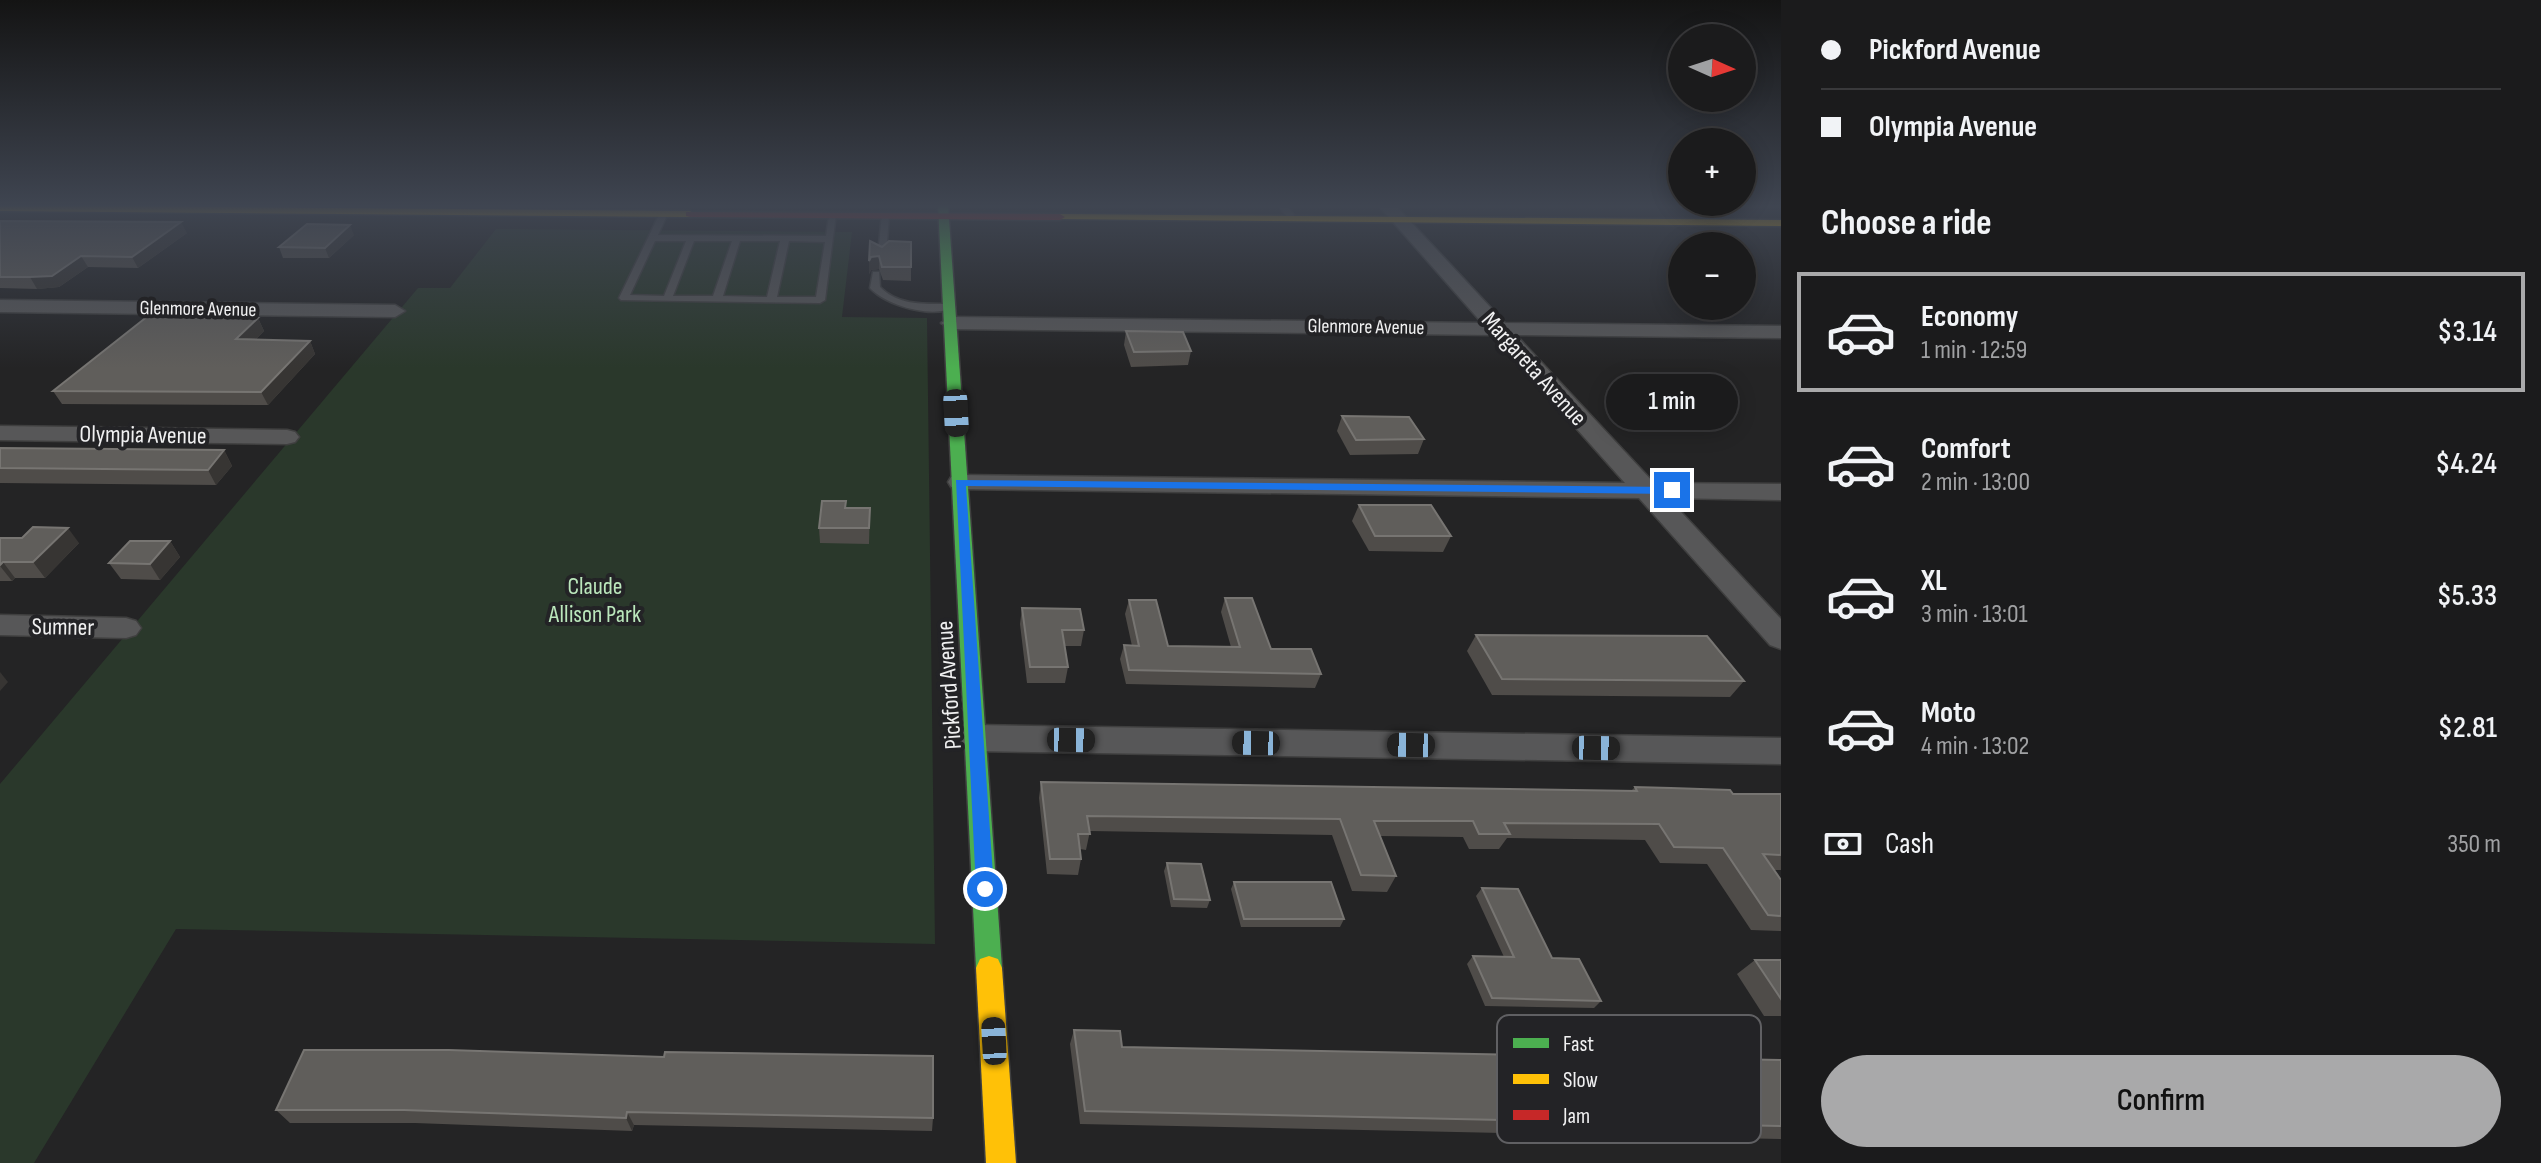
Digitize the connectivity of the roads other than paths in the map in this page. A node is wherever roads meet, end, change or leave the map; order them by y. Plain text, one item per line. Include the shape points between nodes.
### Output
1 (643, 259) edge
2 (683, 259) edge
3 (730, 259) edge
4 (780, 259) edge
5 (826, 259) edge
6 (947, 259) edge
7 (1435, 259) edge
8 (876, 274) dead end
9 (667, 299) junction
10 (717, 299) junction
11 (771, 300) junction
12 (0, 306) edge
13 (395, 311) dead end
14 (950, 315) junction
15 (1498, 329) junction
16 (1781, 332) edge
17 (0, 433) edge
18 (287, 437) dead end
19 (960, 482) junction
20 (1645, 490) junction
21 (1781, 492) edge
22 (0, 625) edge
23 (126, 628) dead end
24 (1781, 638) edge
25 (976, 738) junction
26 (1781, 751) edge
27 (1001, 1163) edge

1 - 9 lane via 624,298
2 - 9 lane
3 - 10 lane
4 - 11 lane
5 - 11 lane via 820,300
6 - 14 main road, Pickford Avenue
7 - 15 street, Margareta Avenue
8 - 14 lane via 875,288 881,295
9 - 10 lane
10 - 11 lane
12 - 13 street, Glenmore Avenue
14 - 15 street, Glenmore Avenue
14 - 19 main road, Pickford Avenue
15 - 16 street, Glenmore Avenue
15 - 20 street, Margareta Avenue
17 - 18 street, Olympia Avenue
19 - 20 street
19 - 25 main road, Pickford Avenue
20 - 21 street
20 - 24 street, Margareta Avenue
22 - 23 street, Sumner
25 - 26 street
25 - 27 main road, Pickford Avenue

